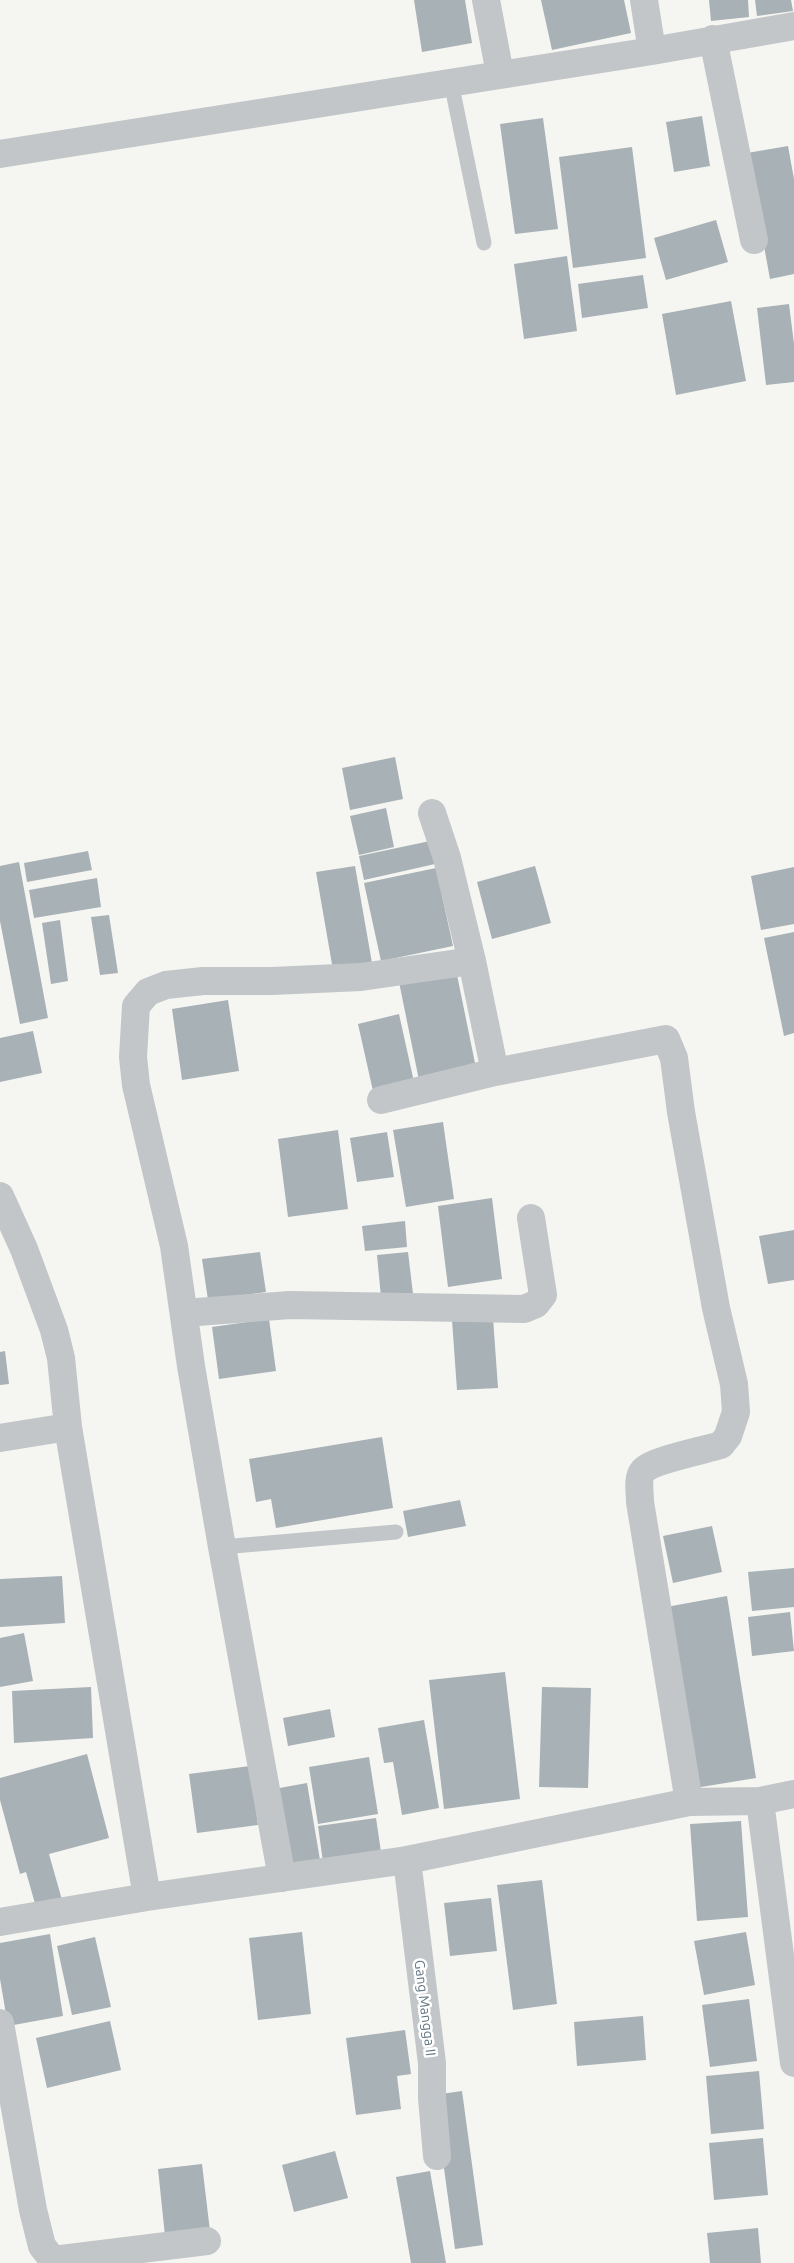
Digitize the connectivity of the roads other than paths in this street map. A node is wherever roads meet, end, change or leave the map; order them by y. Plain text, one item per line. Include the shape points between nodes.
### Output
1 (486, 0) edge
2 (644, 0) edge
3 (794, 26) edge
4 (713, 39) junction
5 (652, 51) junction
6 (500, 74) junction
7 (451, 82) junction
8 (0, 154) edge
9 (754, 240) dead end
10 (484, 243) dead end
11 (432, 813) dead end
12 (472, 961) junction
13 (495, 1072) junction
14 (381, 1100) dead end
15 (0, 1196) edge
16 (531, 1218) dead end
17 (184, 1313) junction
18 (68, 1427) junction
19 (0, 1438) edge
20 (396, 1532) dead end
21 (222, 1547) junction
22 (794, 1794) edge
23 (760, 1801) junction
24 (688, 1802) junction
25 (406, 1860) junction
26 (282, 1878) junction
27 (146, 1897) junction
28 (0, 1922) edge
29 (0, 2023) edge
30 (794, 2061) edge
31 (438, 2156) dead end
32 (207, 2241) dead end

1 - 6 street
2 - 5 street
3 - 4 street
4 - 5 street
4 - 9 street
5 - 6 street
6 - 7 street
7 - 8 street
7 - 10 lane
11 - 12 street via 447,858
12 - 13 street
12 - 17 street via 361,977 166,985 148,992 136,1006 133,1057 136,1084 174,1246
13 - 14 street
13 - 24 street via 666,1039 674,1058 716,1308 734,1384 736,1412 728,1436 721,1444 654,1464 643,1471 640,1479 640,1502
15 - 18 street via 54,1330 62,1358
16 - 17 street via 543,1295 536,1304 524,1309 290,1305
17 - 21 street
18 - 19 street
18 - 27 street
20 - 21 lane
21 - 26 street
22 - 23 street
23 - 24 street
23 - 30 street
24 - 25 street
25 - 26 street
25 - 31 street, Gang Mangga II via 432,2064
26 - 27 street
27 - 28 street
29 - 32 street via 33,2210 42,2246 53,2260

